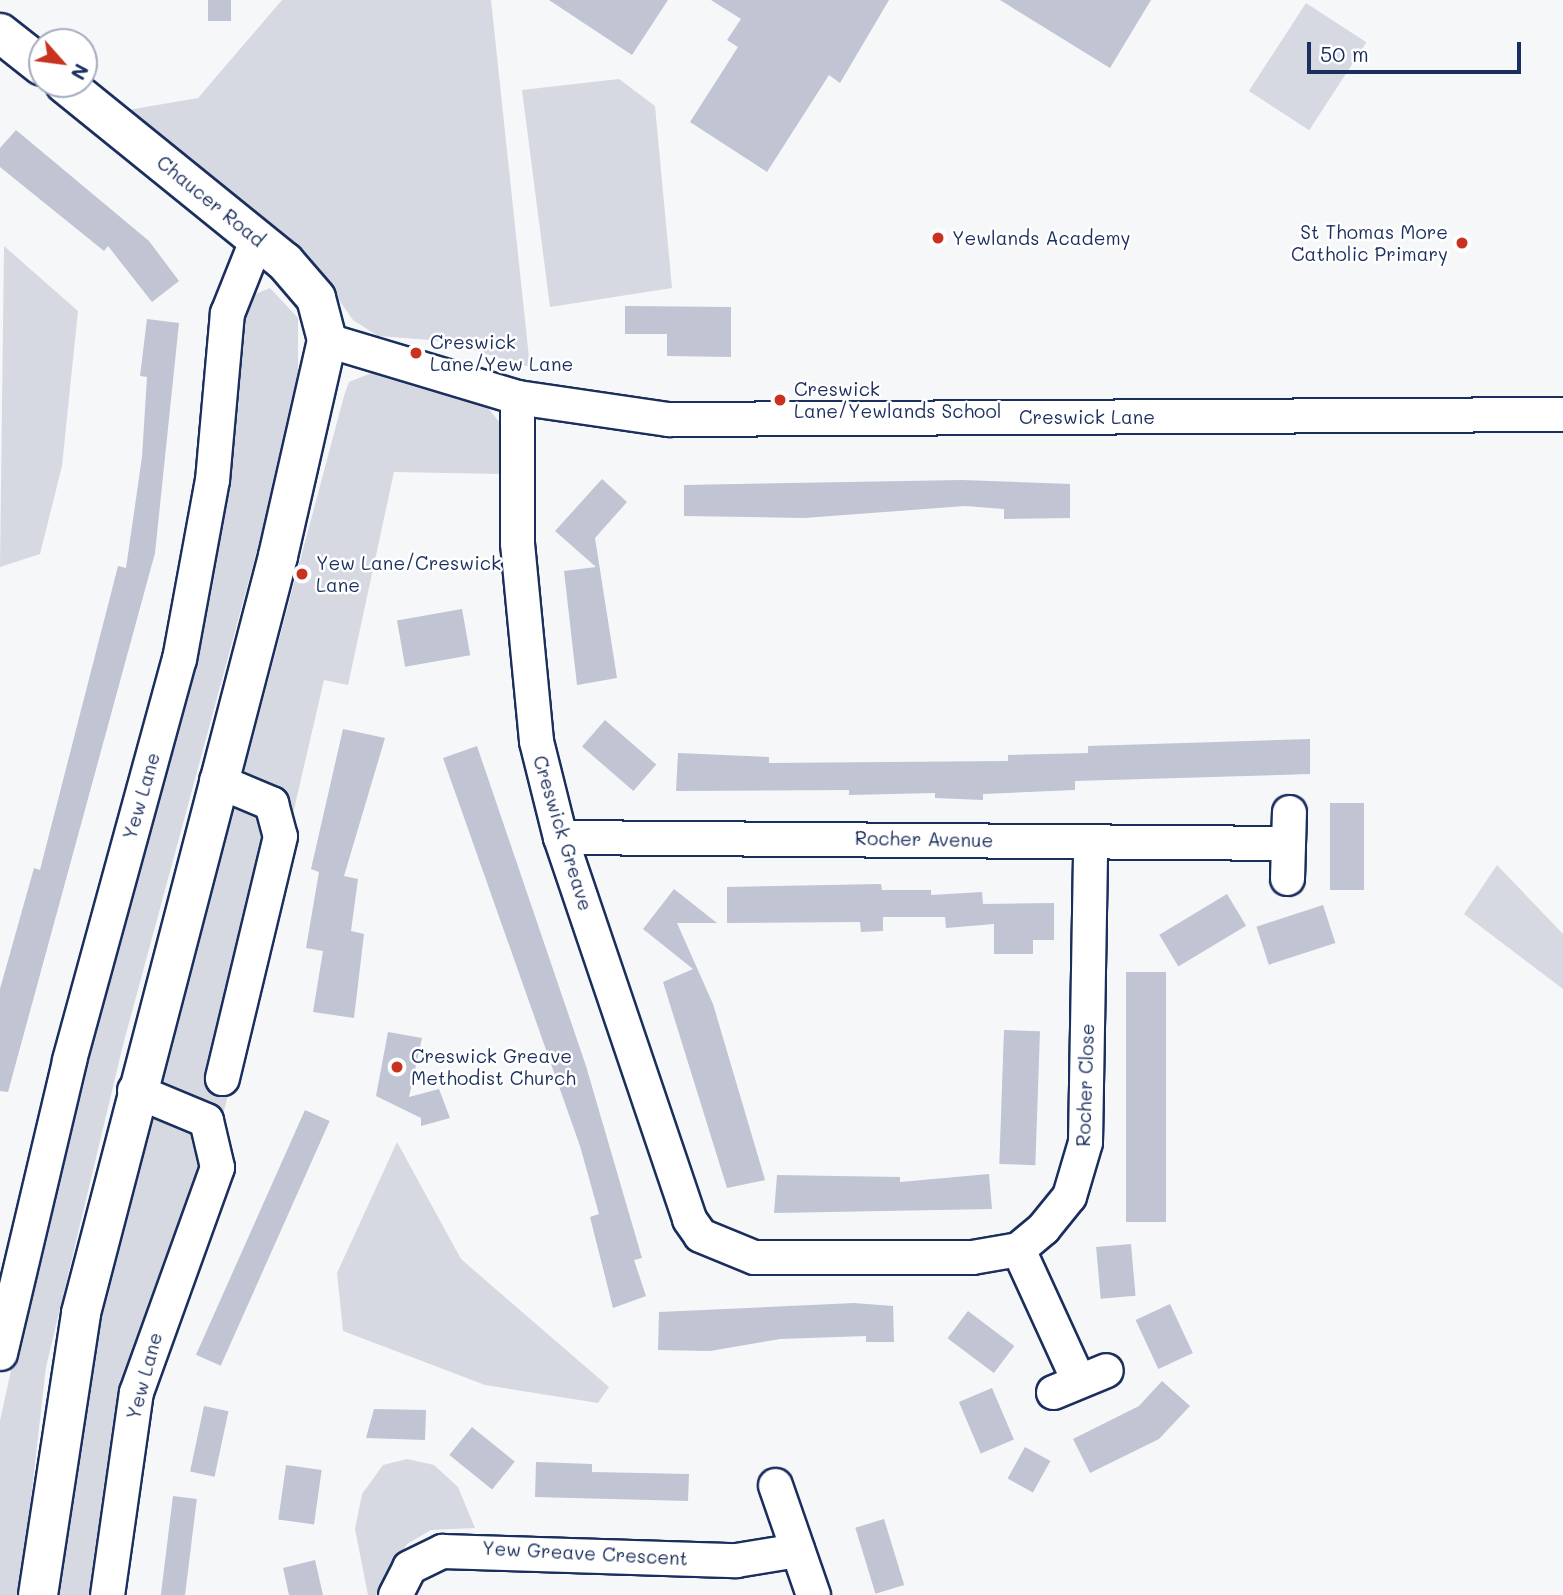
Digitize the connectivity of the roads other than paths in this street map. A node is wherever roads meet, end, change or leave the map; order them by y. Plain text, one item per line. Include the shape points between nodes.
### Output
1 (0, 33) edge
2 (28, 55) edge
3 (82, 98) edge
4 (257, 238) junction
5 (327, 340) junction
6 (517, 397) junction
7 (1563, 414) edge
8 (216, 780) junction
9 (560, 837) junction
10 (1090, 841) junction
11 (1287, 878) dead end
12 (222, 1078) dead end
13 (134, 1090) junction
14 (1018, 1249) junction
15 (0, 1353) edge
16 (1079, 1381) dead end
17 (775, 1485) dead end
18 (797, 1550) junction
19 (38, 1595) edge
20 (107, 1595) edge
21 (395, 1595) edge
22 (813, 1595) edge

1 - 2 main road
3 - 4 main road, Chaucer Road
4 - 5 main road, Chaucer Road via 311,288
4 - 15 street, Yew Lane via 227,313 212,480 182,646 69,1059
5 - 6 street, Creswick Lane
5 - 8 main road via 282,544
6 - 7 street, Creswick Lane via 668,419
6 - 9 street, Creswick Greave via 524,650 536,740
8 - 12 street via 271,803 280,836
8 - 13 main road
9 - 10 street, Rocher Avenue
9 - 14 street, Creswick Greave via 689,1219 712,1244 754,1257 972,1257
10 - 11 street, Rocher Avenue via 1289,828
10 - 14 street, Rocher Close via 1085,1142 1069,1196
13 - 19 main road via 68,1376
13 - 20 street, Yew Lane via 206,1120 217,1167 136,1392
14 - 16 street
17 - 18 street
18 - 21 street, Yew Greave Crescent via 736,1560 442,1550 410,1567
18 - 22 street

